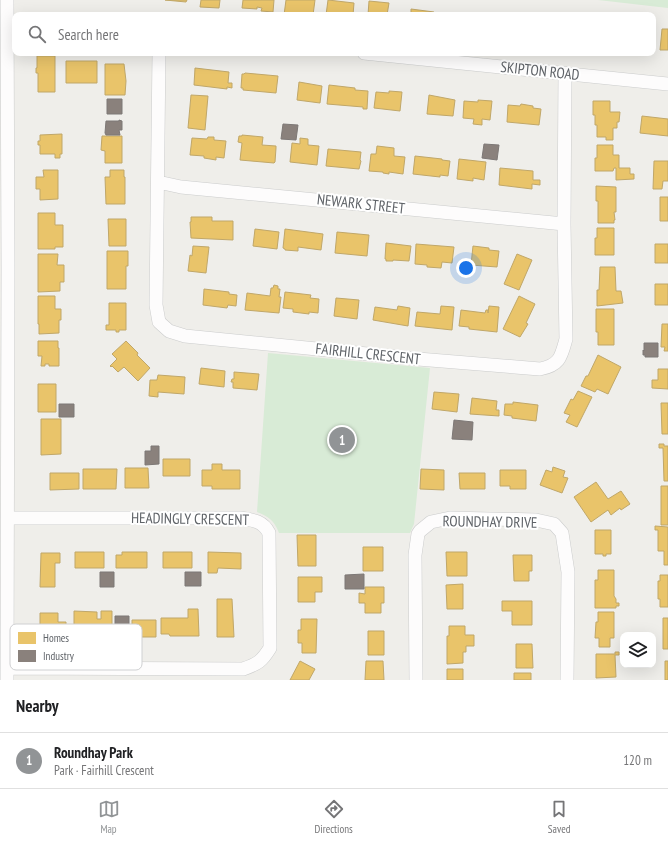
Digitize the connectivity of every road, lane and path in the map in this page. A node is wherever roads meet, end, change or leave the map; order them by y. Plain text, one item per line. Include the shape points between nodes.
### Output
1 (7, 0) edge
2 (11, 19) edge
3 (158, 56) edge
4 (394, 56) edge
5 (564, 73) junction
6 (668, 84) edge
7 (158, 182) junction
8 (564, 224) junction
9 (8, 518) junction
10 (7, 674) edge
11 (416, 680) edge
12 (567, 680) edge

1 - 2 street
2 - 9 street
3 - 7 street, FAIRHILL CRESCENT
4 - 5 street, SKIPTON ROAD
5 - 6 street, SKIPTON ROAD
5 - 8 street, FAIRHILL CRESCENT
7 - 8 street, NEWARK STREET
7 - 8 street, FAIRHILL CRESCENT via 156,305 159,322 168,331 185,336 418,359 540,369 551,367 561,357 566,339
9 - 10 street
9 - 10 street, HEADINGLY CRESCENT via 256,520 269,534 270,648 256,665 243,669
11 - 12 street, ROUNDHAY DRIVE via 415,555 418,534 431,522 450,518 536,520 554,524 562,533 568,572

